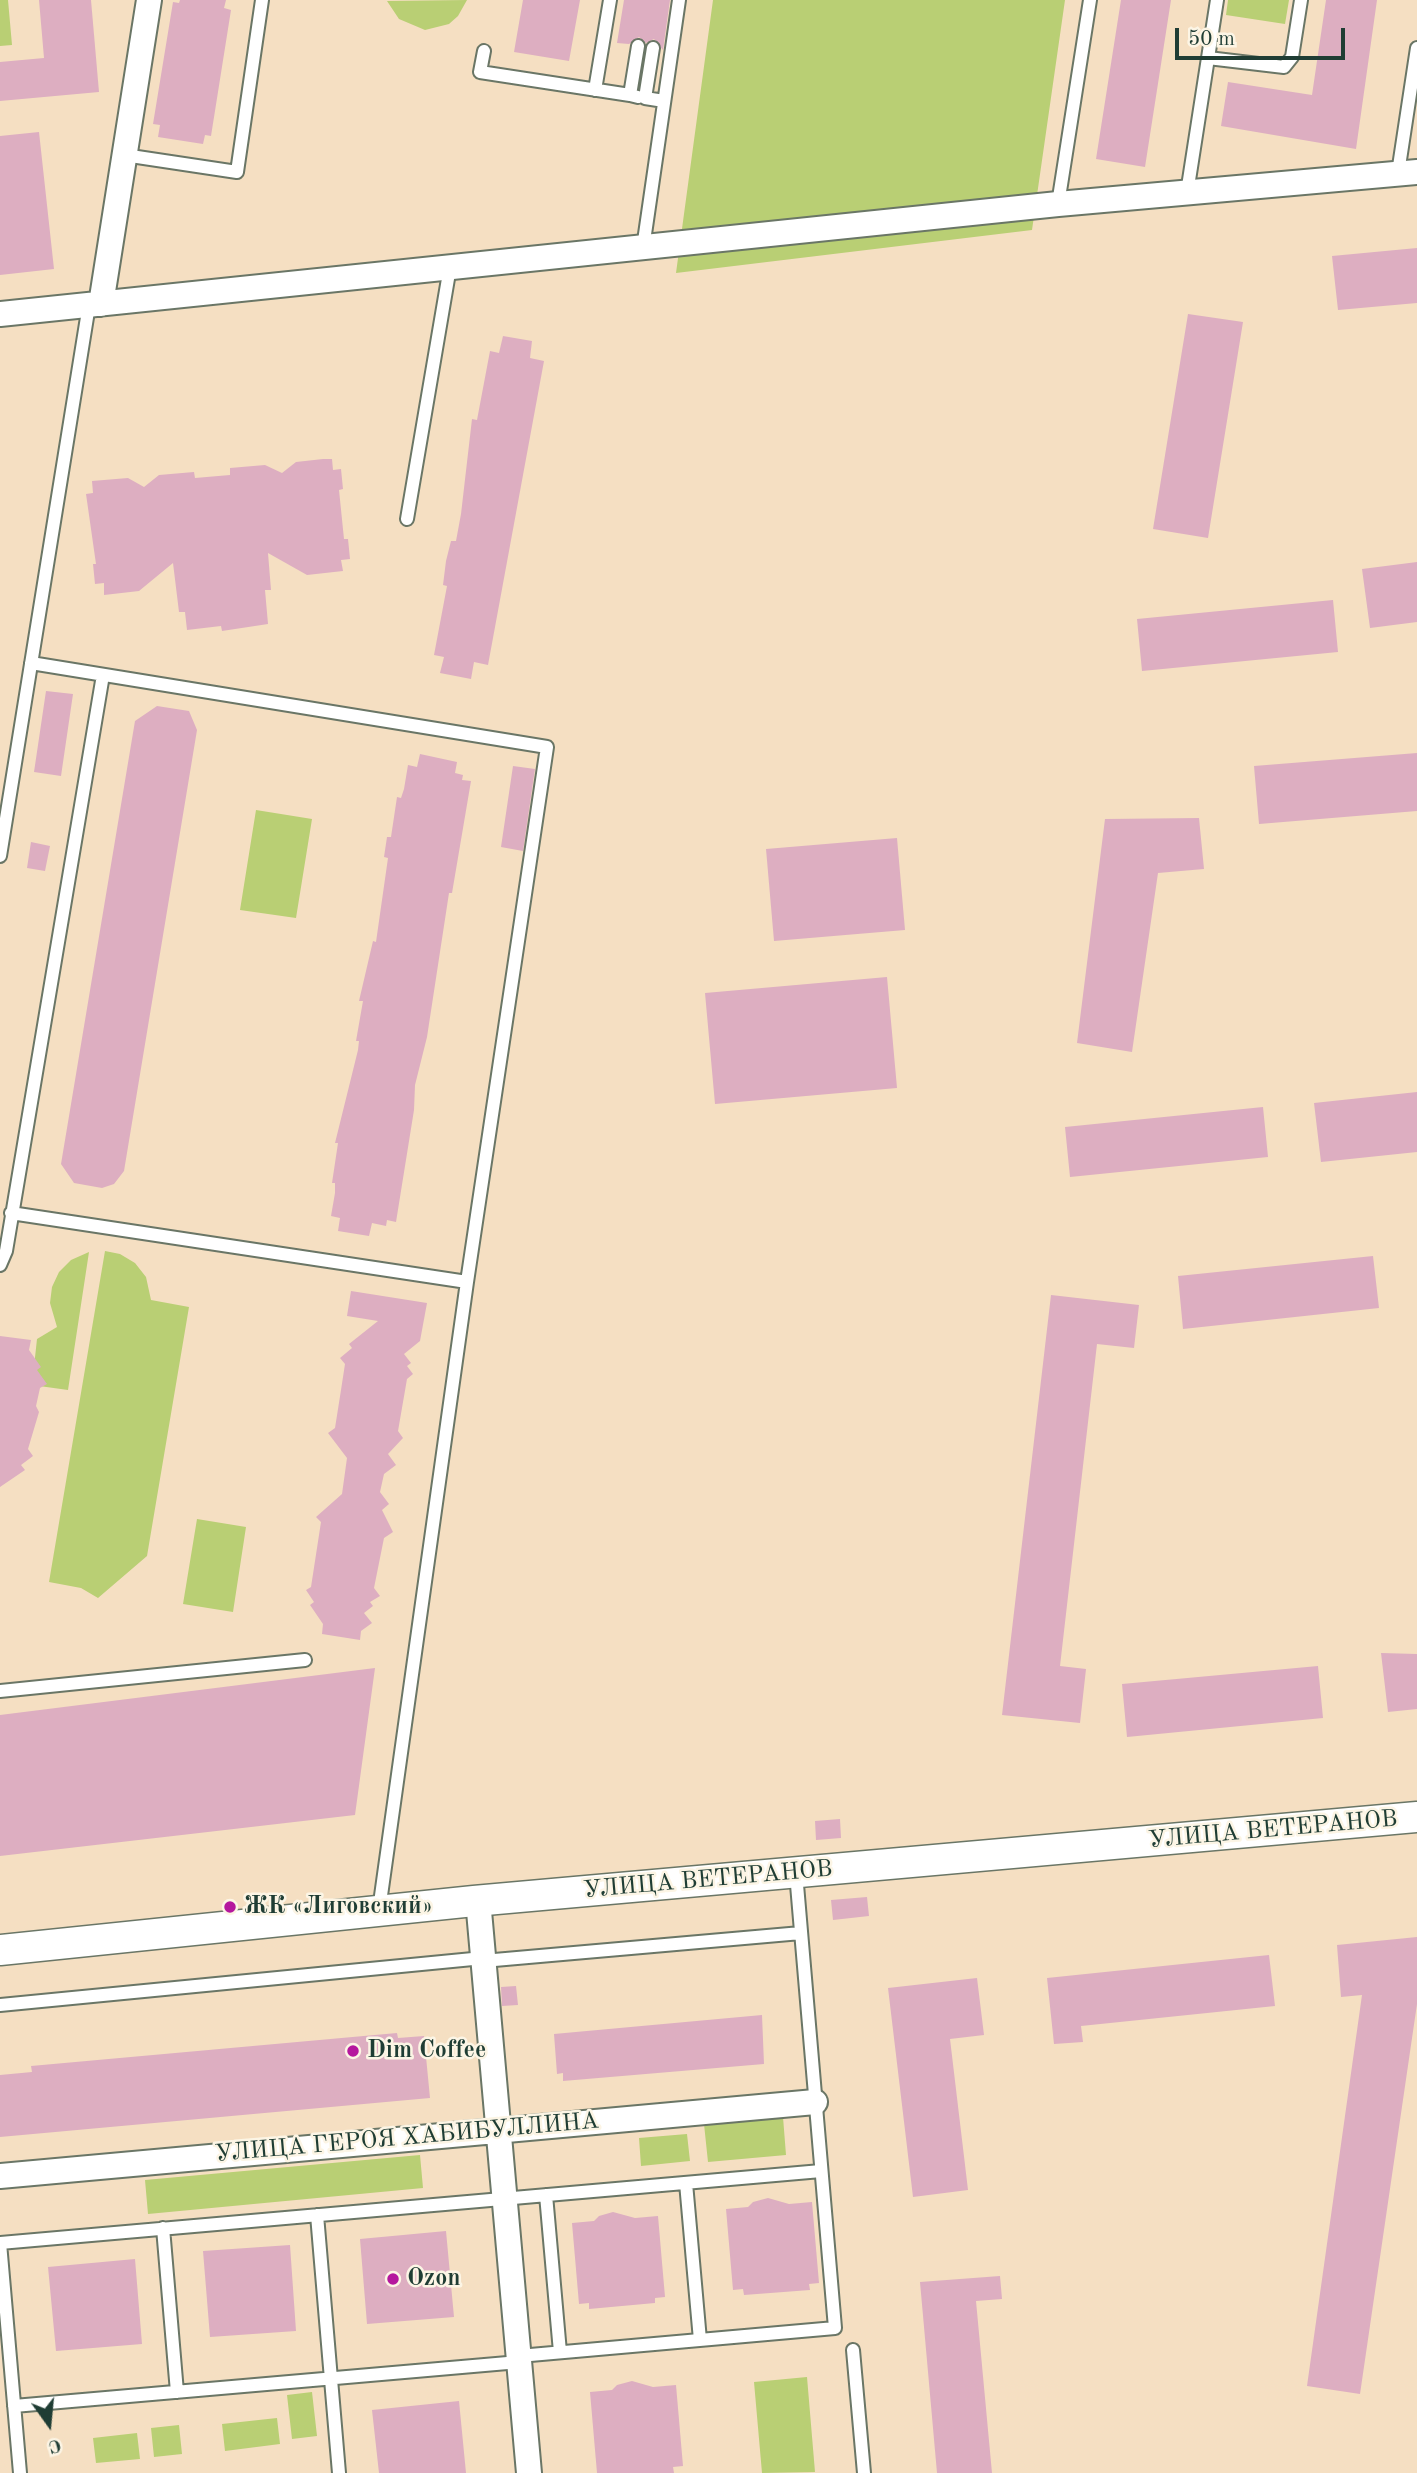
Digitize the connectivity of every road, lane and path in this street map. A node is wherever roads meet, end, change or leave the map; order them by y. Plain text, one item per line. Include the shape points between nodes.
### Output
1 (149, 0) edge
2 (262, 0) edge
3 (610, 0) edge
4 (679, 0) edge
5 (1090, 0) edge
6 (1217, 0) edge
7 (1301, 0) edge
8 (638, 46) dead end
9 (653, 48) dead end
10 (1417, 48) edge
11 (484, 51) dead end
12 (1208, 58) junction
13 (595, 90) junction
14 (630, 96) junction
15 (645, 98) junction
16 (664, 101) junction
17 (124, 155) junction
18 (1407, 172) edge
19 (1187, 193) junction
20 (1058, 204) junction
21 (643, 248) junction
22 (450, 267) junction
23 (95, 304) junction
24 (0, 314) edge
25 (407, 519) dead end
26 (31, 663) junction
27 (103, 675) junction
28 (0, 856) edge
29 (11, 1213) junction
30 (0, 1265) edge
31 (467, 1282) junction
32 (305, 1660) dead end
33 (0, 1691) edge
34 (1417, 1817) edge
35 (1417, 1825) edge
36 (796, 1877) junction
37 (379, 1911) junction
38 (479, 1911) junction
39 (801, 1933) junction
40 (0, 1950) edge
41 (0, 1958) edge
42 (483, 1959) junction
43 (0, 2005) edge
44 (815, 2102) junction
45 (498, 2128) junction
46 (821, 2171) junction
47 (0, 2176) edge
48 (686, 2183) junction
49 (546, 2195) junction
50 (505, 2199) junction
51 (317, 2215) junction
52 (163, 2228) junction
53 (0, 2243) edge
54 (700, 2340) junction
55 (853, 2350) dead end
56 (560, 2352) junction
57 (519, 2359) junction
58 (331, 2379) junction
59 (177, 2392) junction
60 (14, 2406) junction
61 (20, 2473) edge
62 (339, 2473) edge
63 (529, 2473) edge
64 (864, 2473) edge

1 - 17 street
2 - 17 lane via 237,172
3 - 13 lane
4 - 16 lane
5 - 20 lane
6 - 12 lane
7 - 12 lane via 1292,57 1284,67
8 - 14 lane
9 - 15 lane
10 - 18 lane
11 - 13 lane via 480,72
12 - 19 lane
13 - 14 lane
14 - 15 lane
15 - 16 lane
16 - 21 lane
17 - 23 street
18 - 19 street
19 - 20 street
20 - 21 street
21 - 22 street
22 - 23 street
22 - 25 lane
23 - 24 street
23 - 26 lane
26 - 27 lane
26 - 28 lane
27 - 29 lane
27 - 31 lane via 547,747
29 - 30 lane
29 - 31 lane
31 - 37 lane
32 - 33 lane
34 - 36 street, УЛИЦА ВЕТЕРАНОВ
35 - 36 street, УЛИЦА ВЕТЕРАНОВ
36 - 37 street, УЛИЦА ВЕТЕРАНОВ
36 - 38 street, УЛИЦА ВЕТЕРАНОВ
36 - 39 lane
37 - 40 street, УЛИЦА ВЕТЕРАНОВ
38 - 41 street, УЛИЦА ВЕТЕРАНОВ
38 - 42 street
39 - 42 lane
39 - 44 lane
42 - 43 lane
42 - 45 street
44 - 45 street, УЛИЦА ГЕРОЯ ХАБИБУЛЛИНА
44 - 46 lane
45 - 47 street, УЛИЦА ГЕРОЯ ХАБИБУЛЛИНА
45 - 50 street
46 - 48 lane
46 - 54 lane via 835,2328
48 - 49 lane
48 - 54 lane
49 - 50 lane
49 - 56 lane
50 - 51 lane
50 - 57 street
51 - 52 lane
51 - 58 lane
52 - 53 lane
52 - 59 lane
53 - 60 lane
54 - 56 lane
55 - 64 lane
56 - 57 lane
57 - 58 lane
57 - 63 street
58 - 59 lane
58 - 62 lane
59 - 60 lane
60 - 61 lane

